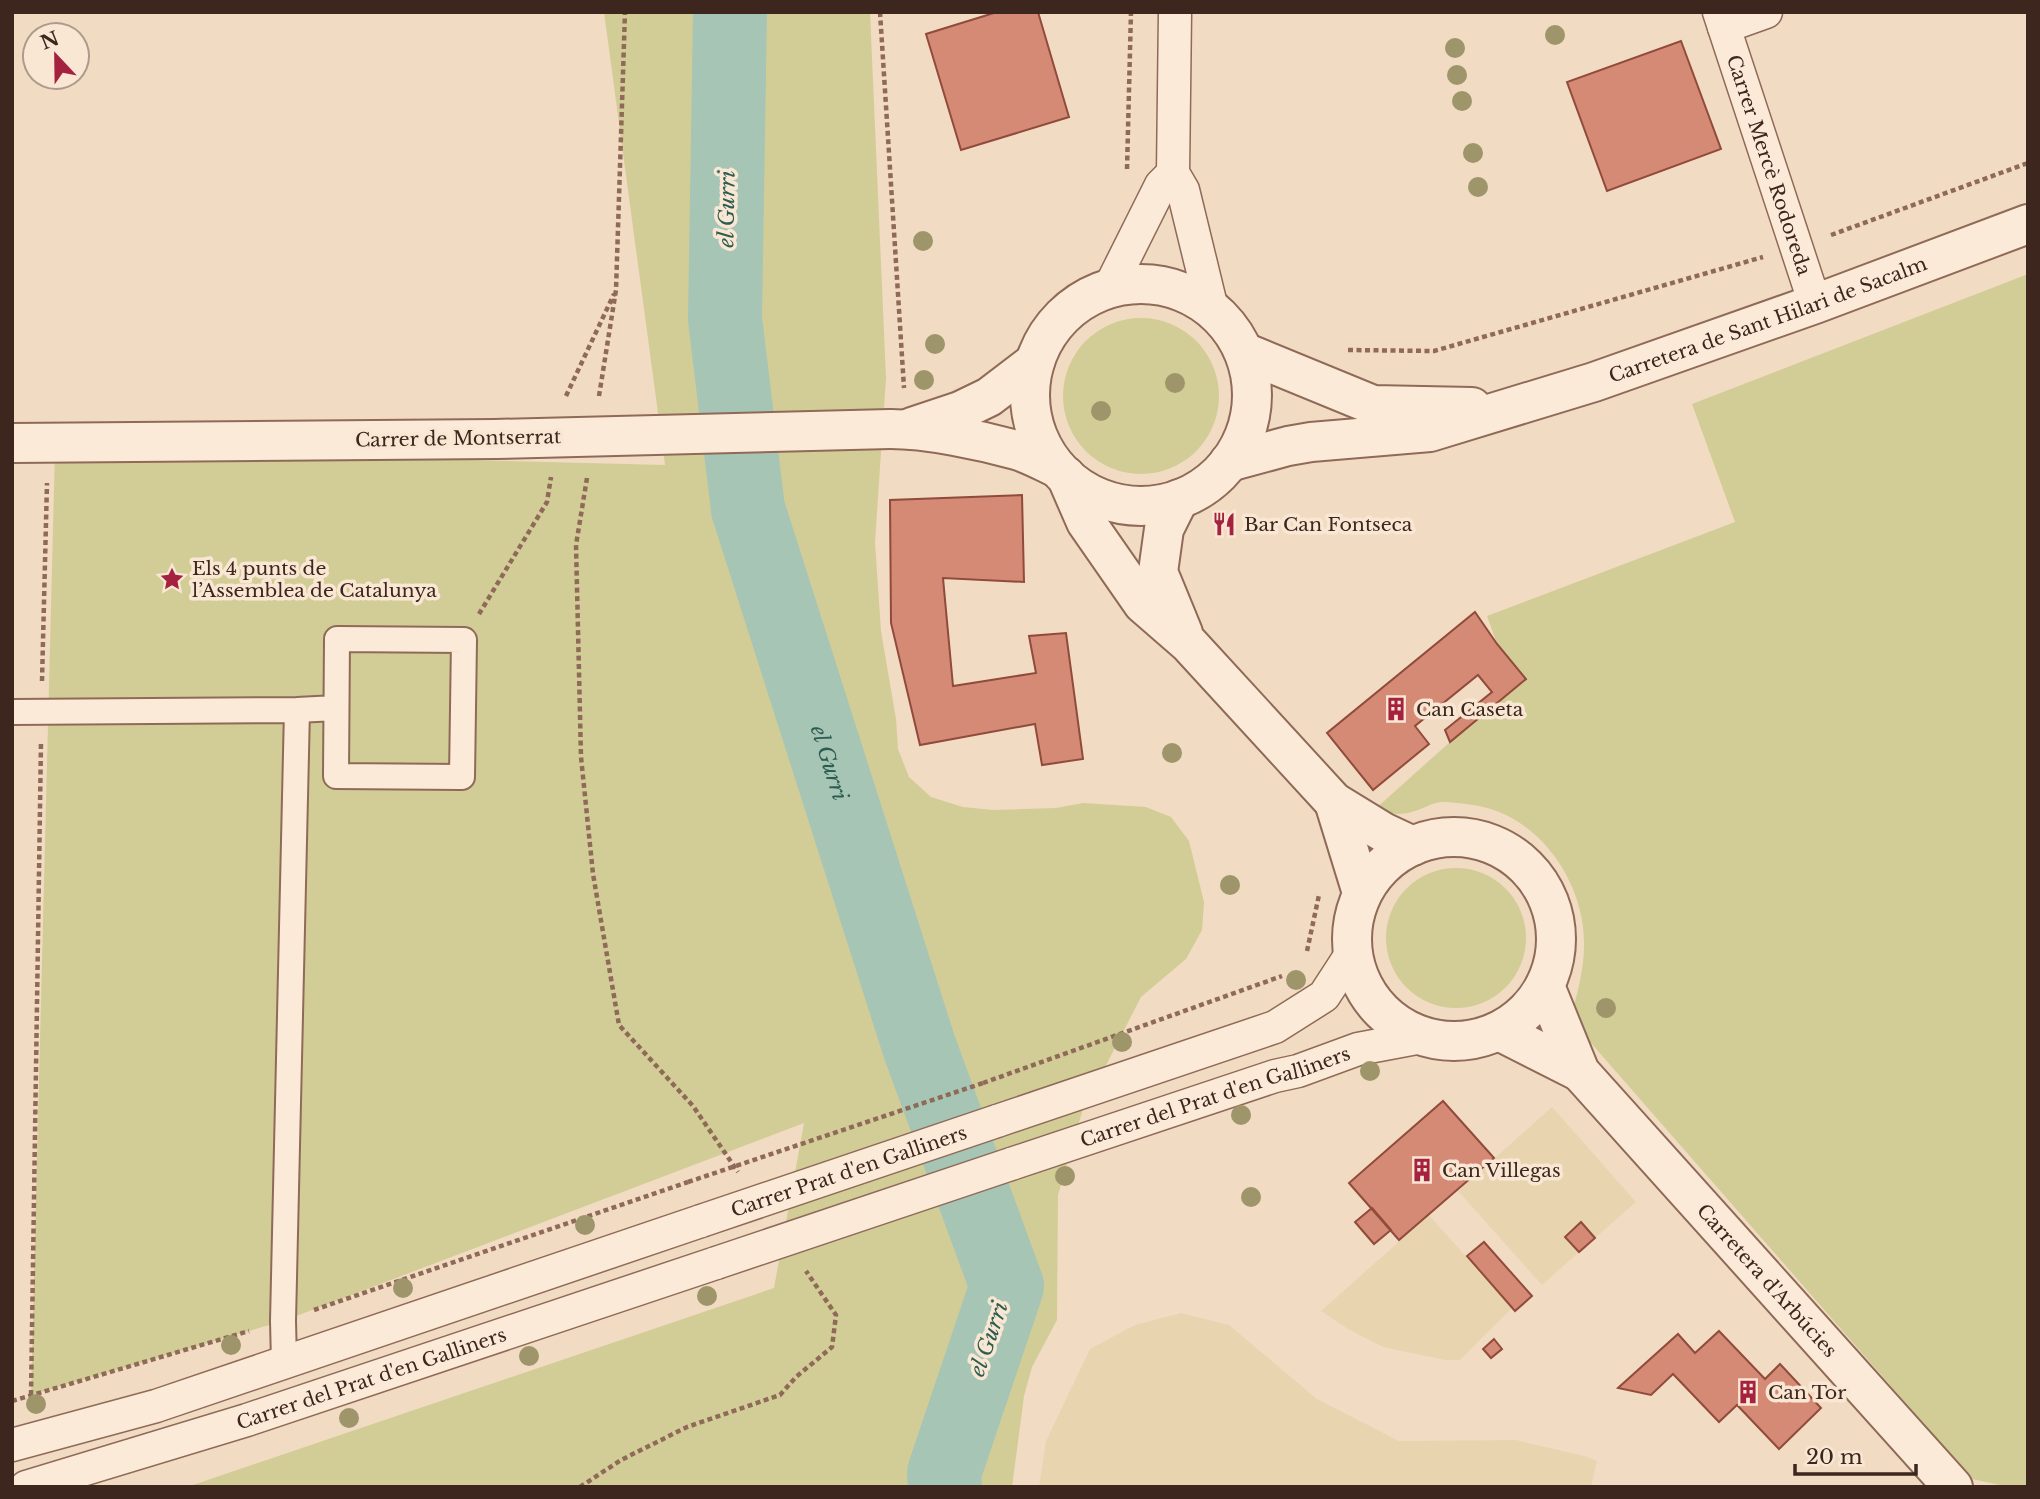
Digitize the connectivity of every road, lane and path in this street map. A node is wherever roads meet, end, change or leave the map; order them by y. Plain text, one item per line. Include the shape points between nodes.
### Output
1 (625, 12) edge
2 (880, 12) edge
3 (1131, 12) edge
4 (1175, 12) edge
5 (1766, 12) edge
6 (1721, 20) edge
7 (2028, 163) edge
8 (1127, 170) dead end
9 (1173, 173) junction
10 (2028, 224) edge
11 (1797, 247) junction
12 (1110, 289) junction
13 (1815, 304) junction
14 (1212, 309) junction
15 (1342, 350) dead end
16 (1244, 352) junction
17 (1035, 362) junction
18 (599, 397) dead end
19 (1506, 408) junction
20 (900, 419) junction
21 (12, 443) edge
22 (1229, 462) junction
23 (1061, 472) junction
24 (587, 478) dead end
25 (47, 482) dead end
26 (1180, 499) junction
27 (1189, 644) junction
28 (336, 708) junction
29 (297, 710) junction
30 (12, 712) edge
31 (41, 712) junction
32 (1334, 803) junction
33 (1413, 846) junction
34 (1362, 893) junction
35 (1352, 953) junction
36 (1307, 955) dead end
37 (1291, 973) dead end
38 (1545, 986) junction
39 (1499, 1031) junction
40 (1422, 1037) junction
41 (1580, 1072) junction
42 (745, 1183) dead end
43 (798, 1260) dead end
44 (283, 1321) junction
45 (284, 1362) junction
46 (31, 1395) junction
47 (12, 1401) edge
48 (12, 1445) edge
49 (26, 1487) edge
50 (580, 1487) edge
51 (1954, 1487) edge

1 - 18 path via 616,290
2 - 20 path
3 - 8 path
4 - 9 street
5 - 6 street, Carrer Mercè Rodoreda
6 - 11 street, Carrer Mercè Rodoreda
7 - 11 path
9 - 12 street via 1161,185
9 - 14 street via 1183,190
10 - 13 street, Carretera de Sant Hilari de Sacalm
11 - 13 street, Carrer Mercè Rodoreda
11 - 15 path via 1434,351
12 - 14 street via 1136,284 1163,286
12 - 17 street via 1064,316 1046,337
13 - 19 street, Carretera de Sant Hilari de Sacalm
14 - 16 street
16 - 19 street, Carretera de Sant Hilari de Sacalm via 1374,405
16 - 22 street via 1252,405 1244,435
17 - 20 street, Carrer de Montserrat via 989,397 960,411
17 - 23 street via 1030,389 1032,417 1042,444
19 - 22 street, Carretera de Sant Hilari de Sacalm via 1430,432 1311,442
20 - 21 street, Carrer de Montserrat, bridge via 495,439
20 - 23 street, Carrer de Montserrat via 1018,451
22 - 26 street via 1207,484
23 - 26 street via 1094,495 1125,505
23 - 27 street via 1086,522 1143,604
24 - 42 path via 576,545 581,757 593,874 619,1025 692,1106
25 - 31 path
26 - 27 street via 1164,529 1158,572
27 - 32 street
28 - 28 street via 336,776 462,777 464,640 337,639
28 - 29 street
29 - 31 street
29 - 44 street
30 - 31 street
31 - 46 path
32 - 33 street
32 - 34 street
33 - 34 street via 1383,865
33 - 38 street via 1443,838 1474,839 1504,850 1529,870 1546,895 1556,925 1555,957
34 - 35 street via 1353,922
34 - 36 path via 1320,891
35 - 40 street via 1362,984 1375,1004 1392,1022
35 - 45 street, Carrer Prat d'en Galliners, bridge via 1324,996 1275,1027
37 - 44 path, bridge
38 - 39 street via 1526,1012
38 - 41 street, Carretera d'Arbúcies
39 - 40 street via 1461,1041
39 - 41 street, Carretera d'Arbúcies
40 - 49 street, Carrer del Prat d'en Galliners, bridge via 1358,1049 247,1420
41 - 51 street, Carretera d'Arbúcies
43 - 50 path via 836,1315 832,1347 780,1395 687,1427
44 - 45 street
44 - 46 path
45 - 48 street via 156,1406
46 - 47 path

